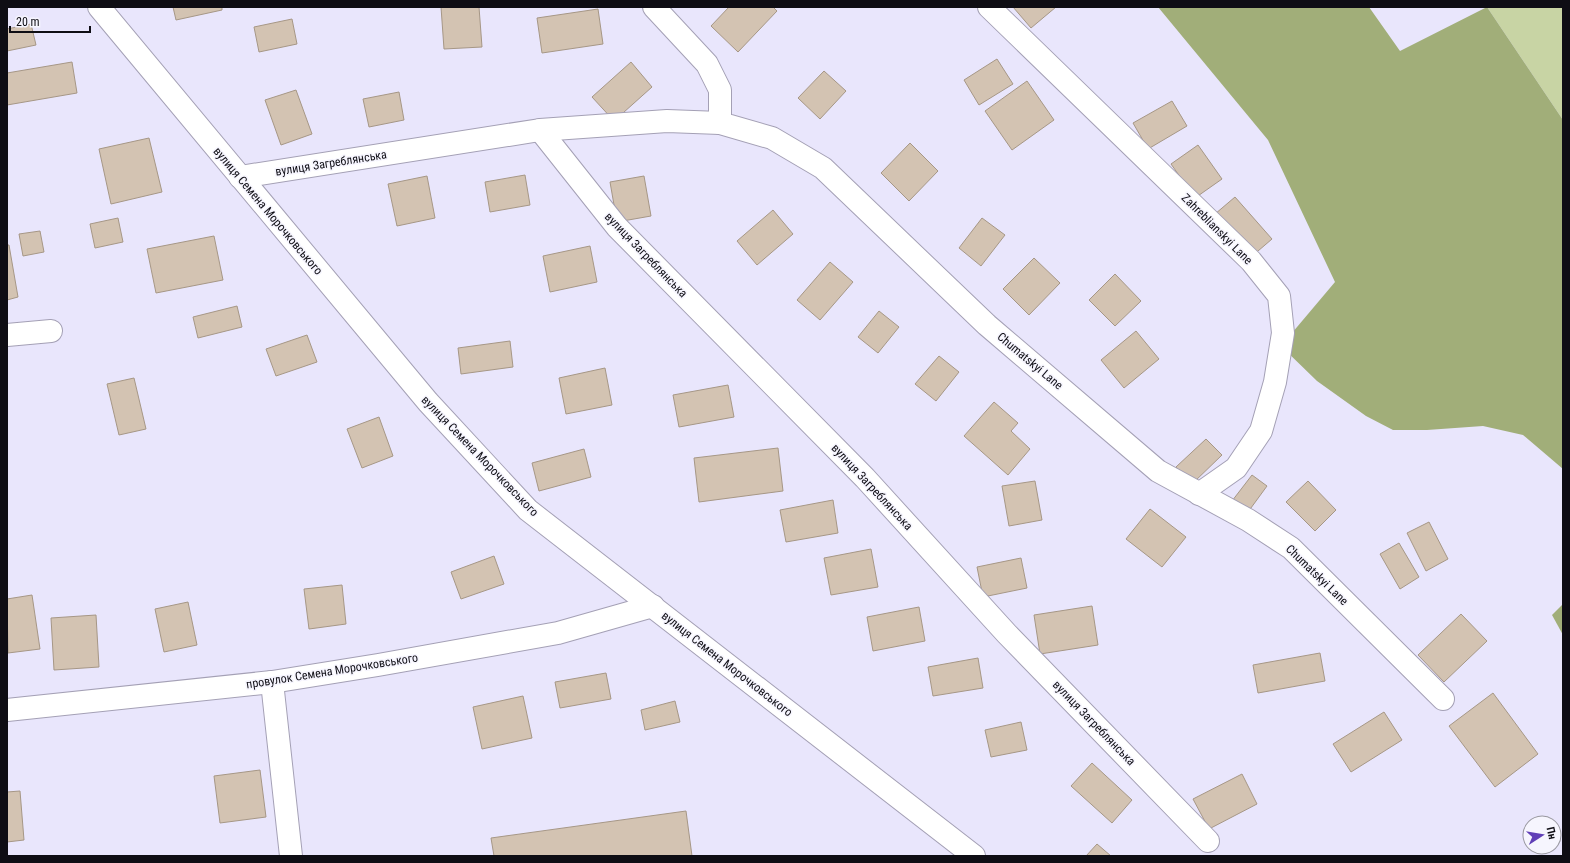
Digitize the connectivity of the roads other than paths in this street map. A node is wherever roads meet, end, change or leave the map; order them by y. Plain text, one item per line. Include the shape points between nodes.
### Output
1 (99, 7) edge
2 (654, 7) edge
3 (989, 7) edge
4 (720, 123) junction
5 (540, 130) junction
6 (240, 177) junction
7 (51, 332) dead end
8 (7, 334) edge
9 (1199, 494) junction
10 (652, 606) junction
11 (272, 682) junction
12 (1442, 699) dead end
13 (7, 710) edge
14 (1208, 841) dead end
15 (292, 856) edge
16 (974, 856) edge

1 - 6 street, вулиця Семена Морочковського
2 - 4 street via 706,64 720,90
3 - 9 street, Zahreblianskyi Lane via 1251,261 1279,296 1283,333 1275,382 1261,431 1236,468
4 - 5 street, вулиця Загреблянська via 667,121
4 - 9 street, Chumatskyi Lane via 772,138 823,168 987,325 1158,471
5 - 6 street, вулиця Загреблянська
5 - 14 street, вулиця Загреблянська via 617,227 865,478 1007,634
6 - 10 street, вулиця Семена Морочковського via 428,402 528,510
7 - 8 street
9 - 12 street, Chumatskyi Lane via 1248,520 1290,548
10 - 11 street, провулок Семена Морочковського via 558,634
10 - 16 street, вулиця Семена Морочковського
11 - 13 street, провулок Семена Морочковського
11 - 15 street

